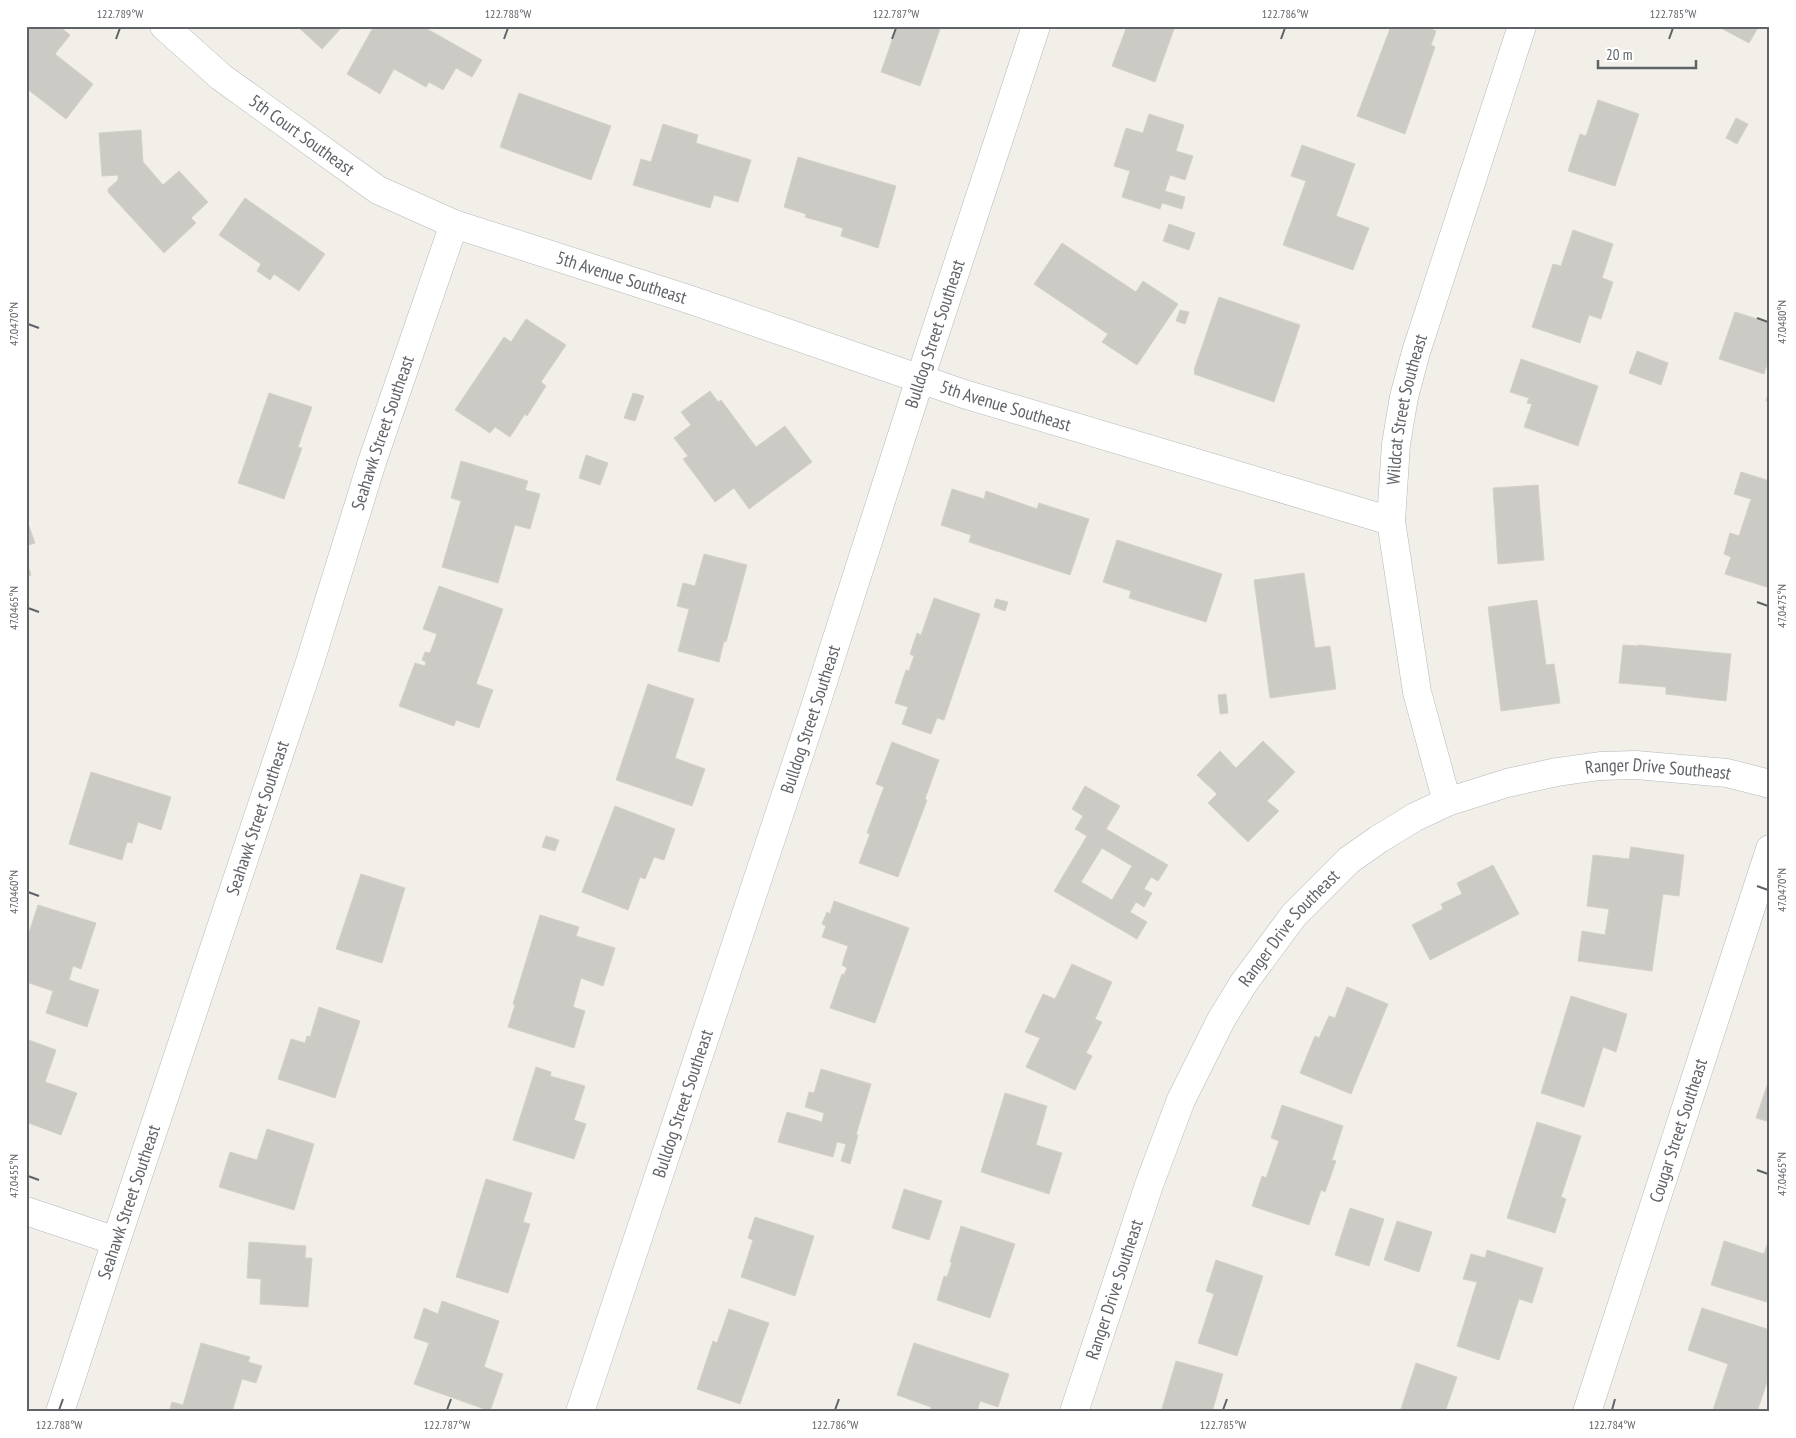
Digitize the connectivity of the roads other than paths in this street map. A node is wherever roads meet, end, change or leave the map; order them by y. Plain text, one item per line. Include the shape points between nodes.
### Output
1 (164, 26) edge
2 (1036, 26) edge
3 (1522, 26) edge
4 (454, 224) junction
5 (920, 378) junction
6 (1391, 521) junction
7 (1770, 784) edge
8 (1447, 802) junction
9 (1770, 849) edge
10 (26, 1211) edge
11 (116, 1241) junction
12 (60, 1412) edge
13 (580, 1412) edge
14 (1074, 1412) edge
15 (1587, 1412) edge

1 - 4 street, 5th Court Southeast via 221,77 378,190
2 - 5 street, Bulldog Street Southeast
3 - 6 street, Wildcat Street Southeast via 1404,397 1396,444
4 - 5 street, 5th Avenue Southeast
4 - 11 street, Seahawk Street Southeast via 372,462 310,662
5 - 6 street, 5th Avenue Southeast
5 - 13 street, Bulldog Street Southeast via 811,720
6 - 8 street, Wildcat Street Southeast via 1417,692
7 - 8 street, Ranger Drive Southeast via 1728,773 1636,765 1600,766 1507,783
8 - 14 street, Ranger Drive Southeast via 1379,839 1342,867 1294,915 1220,1020 1181,1100
9 - 15 street, Cougar Street Southeast
10 - 11 street
11 - 12 street, Seahawk Street Southeast

